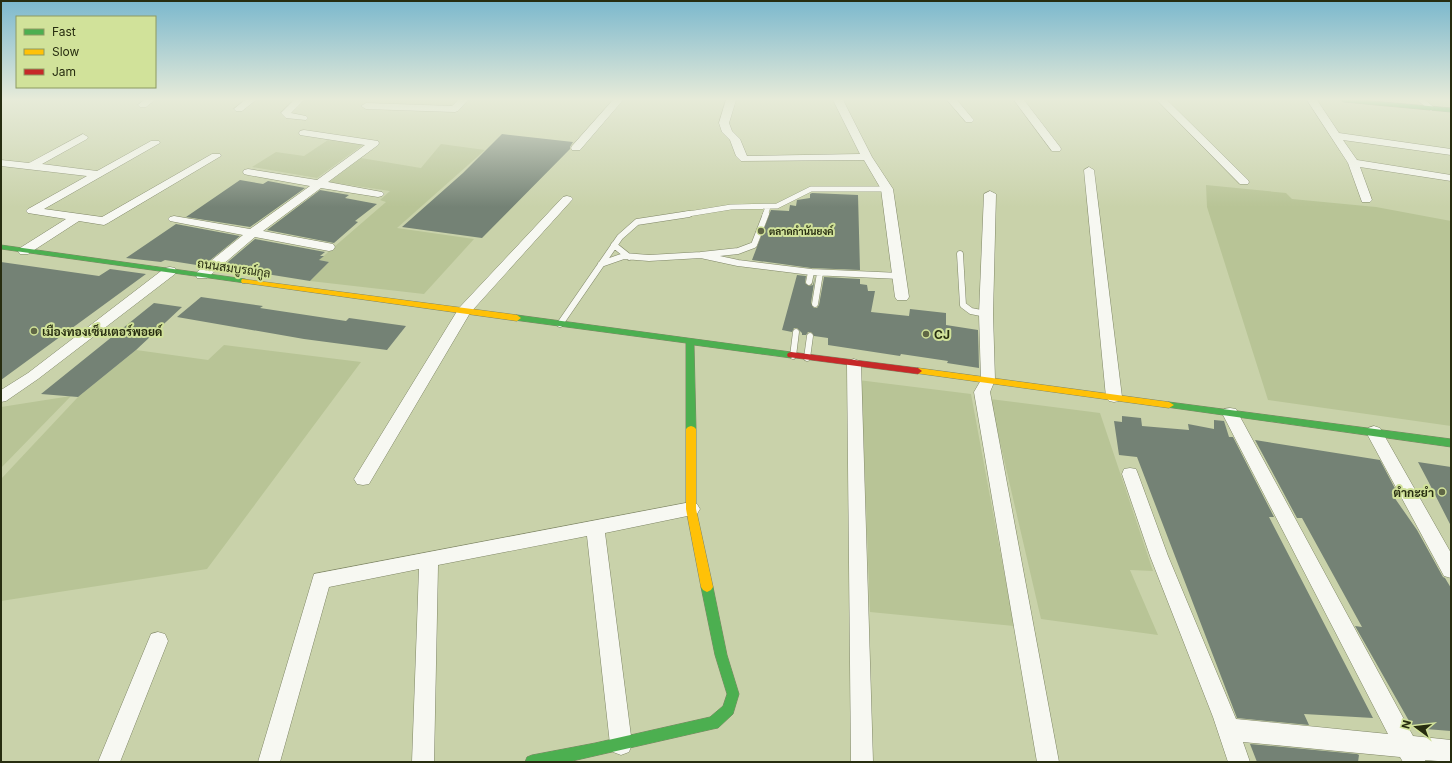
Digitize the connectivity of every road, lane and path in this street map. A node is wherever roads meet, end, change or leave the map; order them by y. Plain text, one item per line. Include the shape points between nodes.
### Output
1 (322, 136) edge
2 (587, 136) edge
3 (732, 136) edge
4 (856, 136) edge
5 (1046, 136) edge
6 (1198, 136) edge
7 (1337, 136) joint
8 (83, 137) dead end
9 (155, 143) dead end
10 (576, 148) dead end
11 (1056, 149) dead end
12 (1451, 152) edge
13 (216, 156) dead end
14 (867, 157) junction
15 (1, 163) edge
16 (1353, 163) junction
17 (32, 166) junction
18 (1089, 170) dead end
19 (248, 172) dead end
20 (98, 174) junction
21 (1451, 178) edge
22 (1244, 182) dead end
23 (319, 184) junction
24 (887, 189) junction
25 (378, 194) dead end
26 (990, 194) dead end
27 (567, 199) dead end
28 (1366, 200) dead end
29 (768, 207) junction
30 (76, 217) junction
31 (174, 219) dead end
32 (253, 233) junction
33 (614, 245) junction
34 (1, 247) edge
35 (330, 247) dead end
36 (24, 250) junction
37 (960, 254) dead end
38 (701, 255) junction
39 (629, 257) junction
40 (601, 264) junction
41 (170, 271) junction
42 (811, 272) junction
43 (820, 273) junction
44 (202, 275) junction
45 (900, 276) junction
46 (809, 282) dead end
47 (902, 297) dead end
48 (815, 304) dead end
49 (464, 311) junction
50 (986, 314) junction
51 (560, 324) junction
52 (796, 332) dead end
53 (810, 336) dead end
54 (690, 342) junction
55 (793, 356) junction
56 (807, 358) junction
57 (854, 364) junction
58 (988, 380) junction
59 (1, 397) edge
60 (1114, 398) junction
61 (1230, 413) junction
62 (1374, 432) junction
63 (1451, 443) edge
64 (1130, 474) dead end
65 (364, 479) dead end
66 (692, 509) junction
67 (595, 527) junction
68 (429, 559) junction
69 (1451, 570) edge
70 (158, 641) dead end
71 (1227, 729) junction
72 (621, 744) junction
73 (1451, 751) edge
74 (1412, 755) edge
75 (109, 762) edge
76 (269, 762) edge
77 (423, 762) edge
78 (532, 762) edge
79 (862, 762) edge
80 (1048, 762) edge
81 (1239, 762) edge

1 - 23 street via 374,143
2 - 10 street
3 - 14 street via 741,156 745,158
4 - 14 street
5 - 11 street
6 - 22 street
7 - 12 street
7 - 16 street
8 - 17 street
9 - 20 street
13 - 30 street via 104,221
14 - 24 street
15 - 17 street
16 - 21 street
16 - 28 street
17 - 20 street
18 - 60 street
19 - 23 street
20 - 30 street via 32,211
23 - 25 street
23 - 32 street
24 - 29 lane via 811,189 777,206
24 - 45 street
26 - 50 street
27 - 49 street
29 - 33 lane via 731,207 637,222
29 - 38 lane via 754,245 738,251
30 - 36 street
31 - 32 street
32 - 35 street
32 - 44 street
33 - 39 lane
33 - 40 lane
34 - 36 street, ถนนสมบูรณ์กูล
36 - 41 street, ถนนสมบูรณ์กูล
37 - 50 lane via 963,306 971,311
38 - 39 lane
38 - 42 lane via 738,263
39 - 40 lane via 624,256
40 - 51 lane
41 - 44 street, ถนนสมบูรณ์กูล
41 - 59 street via 33,376
42 - 43 lane
42 - 46 lane
43 - 45 lane
43 - 48 lane
44 - 49 street, ถนนสมบูรณ์กูล
45 - 47 street
49 - 51 street, ถนนสมบูรณ์กูล
49 - 65 street
50 - 58 street
51 - 54 street, ถนนสมบูรณ์กูล
52 - 55 lane
53 - 56 lane
54 - 55 street, ถนนสมบูรณ์กูล
54 - 66 street
55 - 56 street, ถนนสมบูรณ์กูล
56 - 57 street, ถนนสมบูรณ์กูล
57 - 58 street, ถนนสมบูรณ์กูล
57 - 79 street
58 - 60 street, ถนนสมบูรณ์กูล
58 - 80 street via 982,392
60 - 61 street, ถนนสมบูรณ์กูล
61 - 62 street, ถนนสมบูรณ์กูล
61 - 74 street
62 - 63 street, ถนนสมบูรณ์กูล
62 - 69 street
64 - 71 street via 1159,556
66 - 67 street
66 - 72 street via 721,655 733,694 728,710 714,723
67 - 68 street
67 - 72 street
68 - 76 street via 321,580
68 - 77 street
70 - 75 street
71 - 74 street
71 - 81 street
72 - 78 street
73 - 74 street

